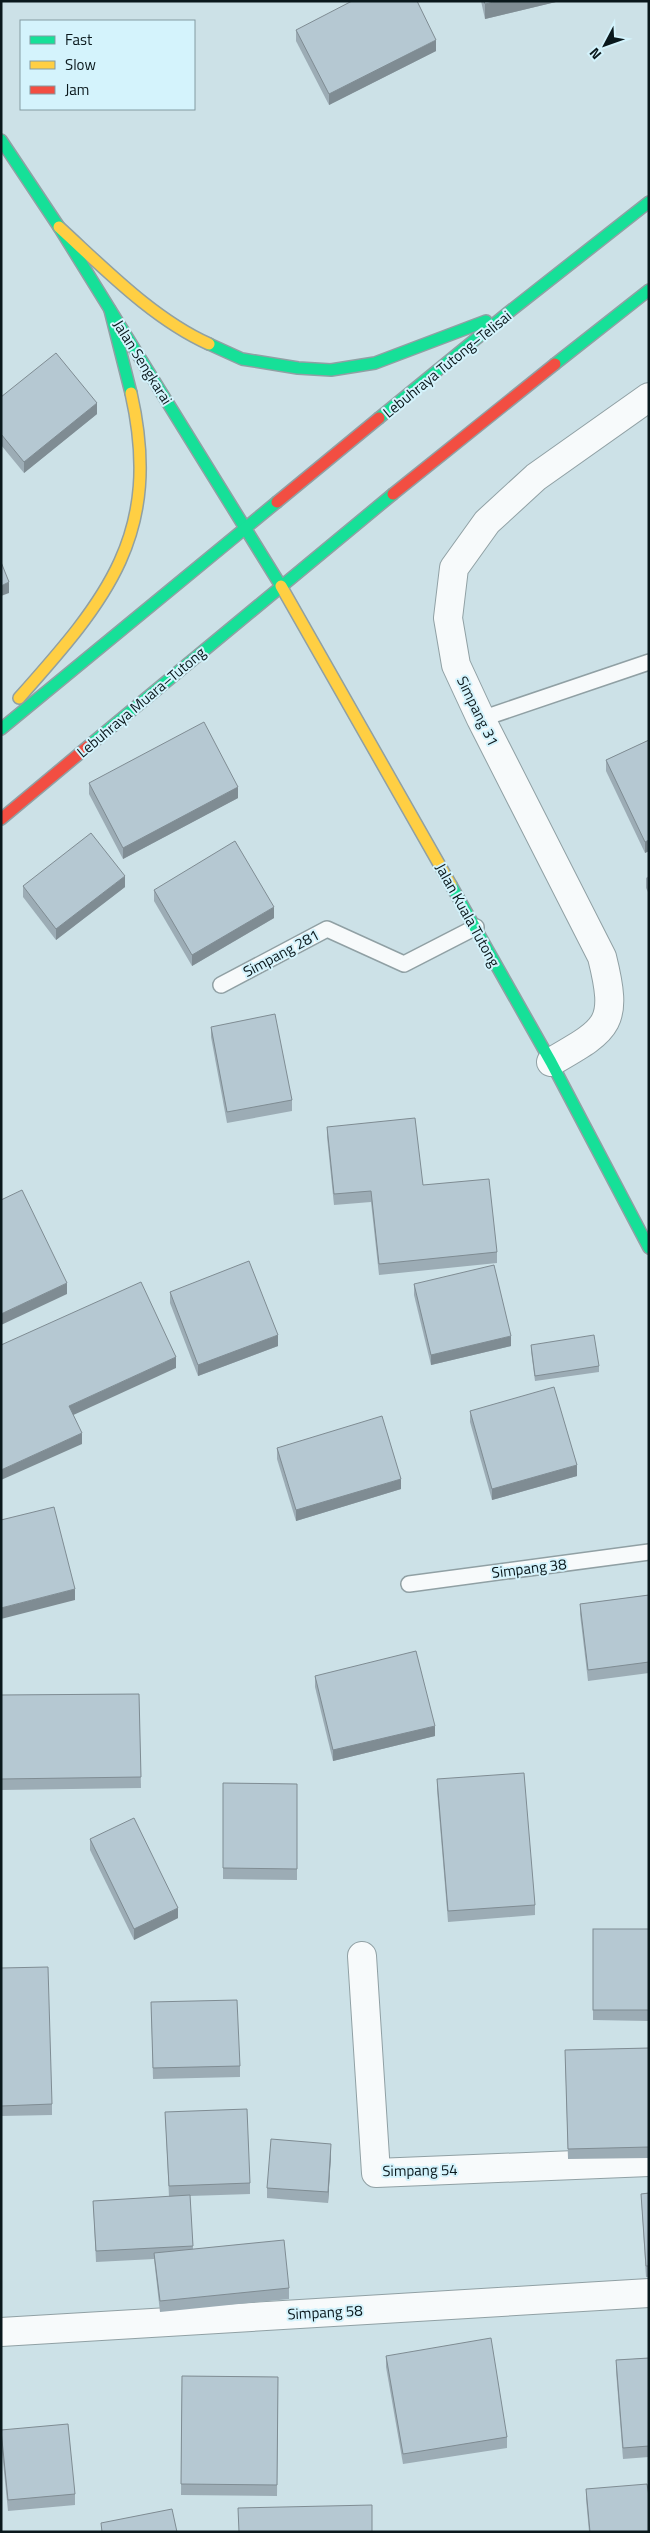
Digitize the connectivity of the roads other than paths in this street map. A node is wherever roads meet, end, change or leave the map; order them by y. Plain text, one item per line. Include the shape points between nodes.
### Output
1 (1, 140) edge
2 (649, 202) edge
3 (59, 226) junction
4 (649, 290) edge
5 (110, 310) junction
6 (509, 312) junction
7 (649, 397) edge
8 (247, 528) junction
9 (281, 586) junction
10 (649, 662) edge
11 (1, 718) edge
12 (481, 719) junction
13 (1, 730) edge
14 (1, 819) edge
15 (476, 927) junction
16 (221, 985) dead end
17 (551, 1062) junction
18 (649, 1248) edge
19 (649, 1552) edge
20 (408, 1584) dead end
21 (362, 1956) dead end
22 (649, 2162) edge
23 (649, 2293) edge
24 (1, 2332) edge

1 - 3 main road, Jalan Sengkarai
2 - 6 main road, Lebuhraya Tutong–Telisai
3 - 5 main road, Jalan Sengkarai
3 - 6 main road via 123,285 189,336 242,359 298,368 340,369 375,363
4 - 9 main road
5 - 8 main road, Jalan Sengkarai
5 - 11 main road via 138,432 141,490 133,531 108,589 88,619
6 - 8 main road, Lebuhraya Tutong–Telisai
7 - 12 street, Simpang 31 via 536,477 486,522 454,568 448,618 456,665
8 - 9 main road, Jalan Sengkarai
8 - 13 main road
9 - 14 main road, Lebuhraya Muara–Tutong
9 - 15 main road, Jalan Kuala Tutong
10 - 12 lane
12 - 17 street, Simpang 31 via 602,957 610,988 609,1016 593,1038
15 - 16 lane, Simpang 281 via 404,964 327,928
15 - 17 main road, Jalan Kuala Tutong
17 - 18 main road, Jalan Kuala Tutong
19 - 20 lane, Simpang 38
21 - 22 street, Simpang 54 via 376,2173
23 - 24 street, Simpang 58

